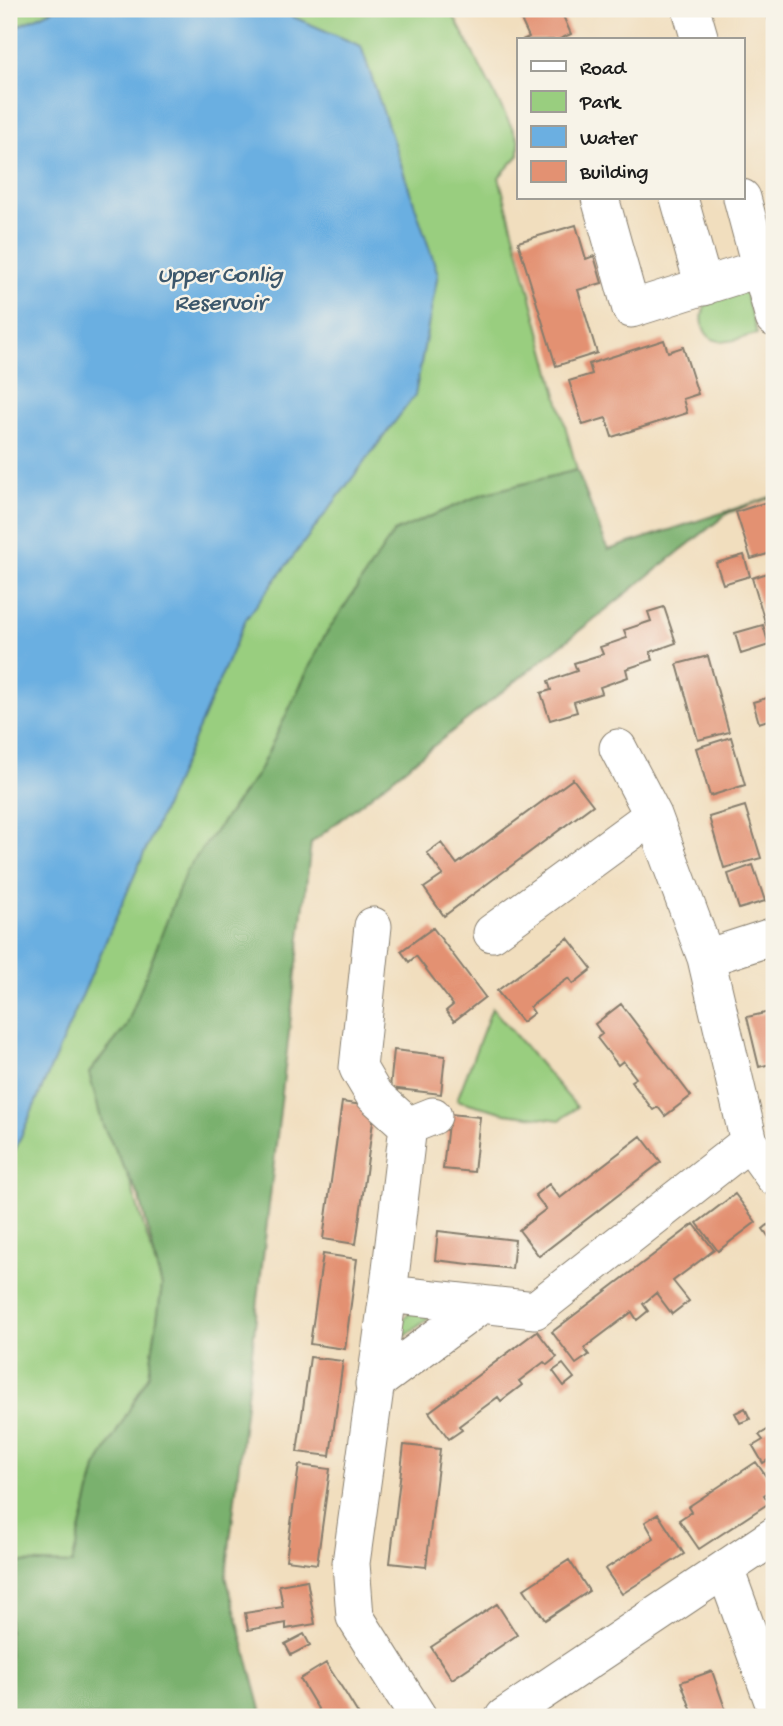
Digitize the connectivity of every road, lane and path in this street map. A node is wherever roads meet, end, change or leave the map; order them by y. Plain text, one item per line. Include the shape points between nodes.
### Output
1 (691, 9) edge
2 (699, 38) edge
3 (601, 200) edge
4 (680, 200) edge
5 (743, 200) edge
6 (761, 268) junction
7 (704, 287) junction
8 (774, 318) edge
9 (618, 748) dead end
10 (653, 815) junction
11 (373, 926) dead end
12 (492, 933) dead end
13 (774, 936) edge
14 (706, 958) junction
15 (749, 1142) junction
16 (774, 1177) edge
17 (388, 1294) junction
18 (482, 1304) junction
19 (374, 1384) junction
20 (774, 1536) edge
21 (725, 1569) junction
22 (774, 1704) edge
23 (525, 1711) edge
24 (418, 1717) edge

1 - 2 street
3 - 7 street via 631,309
4 - 7 street
5 - 6 street
6 - 7 street
6 - 8 street
9 - 10 street
10 - 12 street
10 - 14 street
11 - 17 street via 358,1068 374,1095 420,1121
13 - 14 street
14 - 15 street
15 - 16 street
15 - 18 street via 535,1310
17 - 18 street
17 - 19 street
18 - 19 street
19 - 24 street via 351,1563 355,1617
20 - 21 street
21 - 22 street
21 - 23 street

